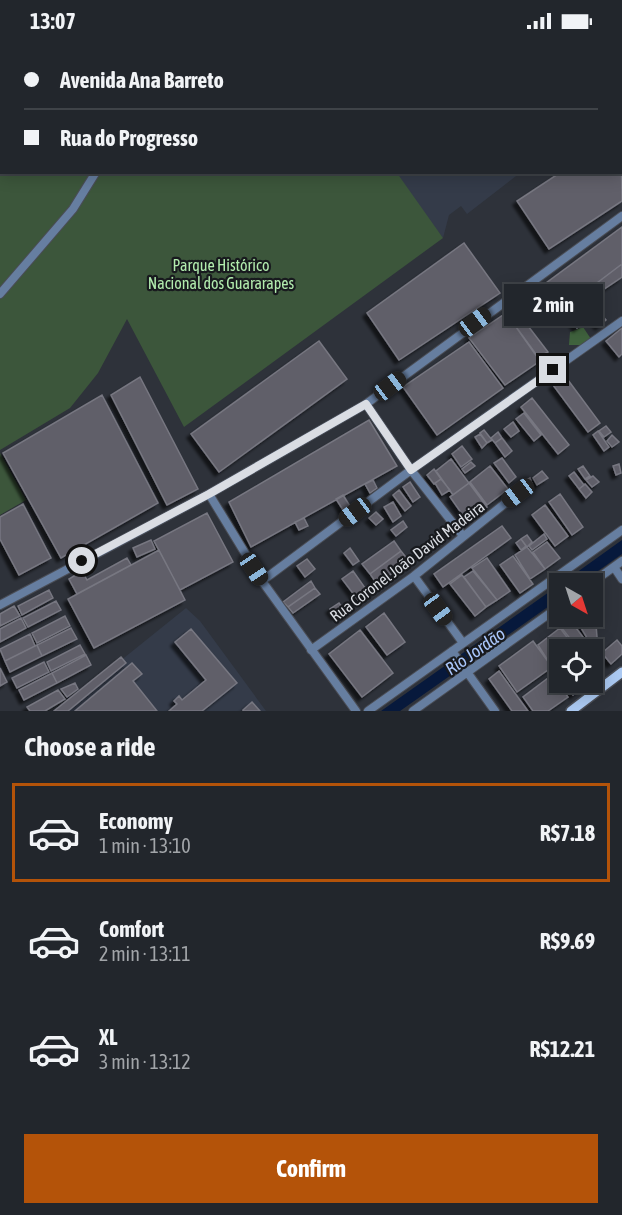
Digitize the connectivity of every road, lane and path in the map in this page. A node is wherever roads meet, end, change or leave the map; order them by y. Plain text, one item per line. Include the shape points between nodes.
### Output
1 (95, 174) edge
2 (622, 216) edge
3 (0, 294) edge
4 (622, 321) edge
5 (366, 404) junction
6 (411, 470) junction
7 (518, 493) dead end
8 (209, 494) junction
9 (622, 530) edge
10 (463, 536) junction
11 (622, 561) edge
12 (614, 567) junction
13 (603, 575) edge
14 (414, 576) junction
15 (622, 579) edge
16 (262, 582) junction
17 (0, 605) edge
18 (549, 614) edge
19 (463, 643) junction
20 (311, 650) junction
21 (453, 652) junction
22 (466, 671) junction
23 (622, 672) edge
24 (356, 711) edge
25 (368, 711) edge
26 (413, 711) edge
27 (495, 711) edge
28 (571, 711) edge

1 - 3 street via 73,209
2 - 5 street
4 - 6 street
5 - 6 street
5 - 8 street
6 - 10 street
6 - 16 street
7 - 10 street, Rua Coronel João David Madeira
8 - 16 street
8 - 17 street
9 - 19 street
10 - 14 street, Rua Coronel João David Madeira
11 - 12 street
12 - 13 street
12 - 15 street
14 - 19 street
14 - 20 street, Rua Coronel João David Madeira
16 - 20 street
18 - 22 street
19 - 21 street
20 - 24 street
21 - 22 street
21 - 25 street
22 - 26 street
22 - 27 street
23 - 28 main road

